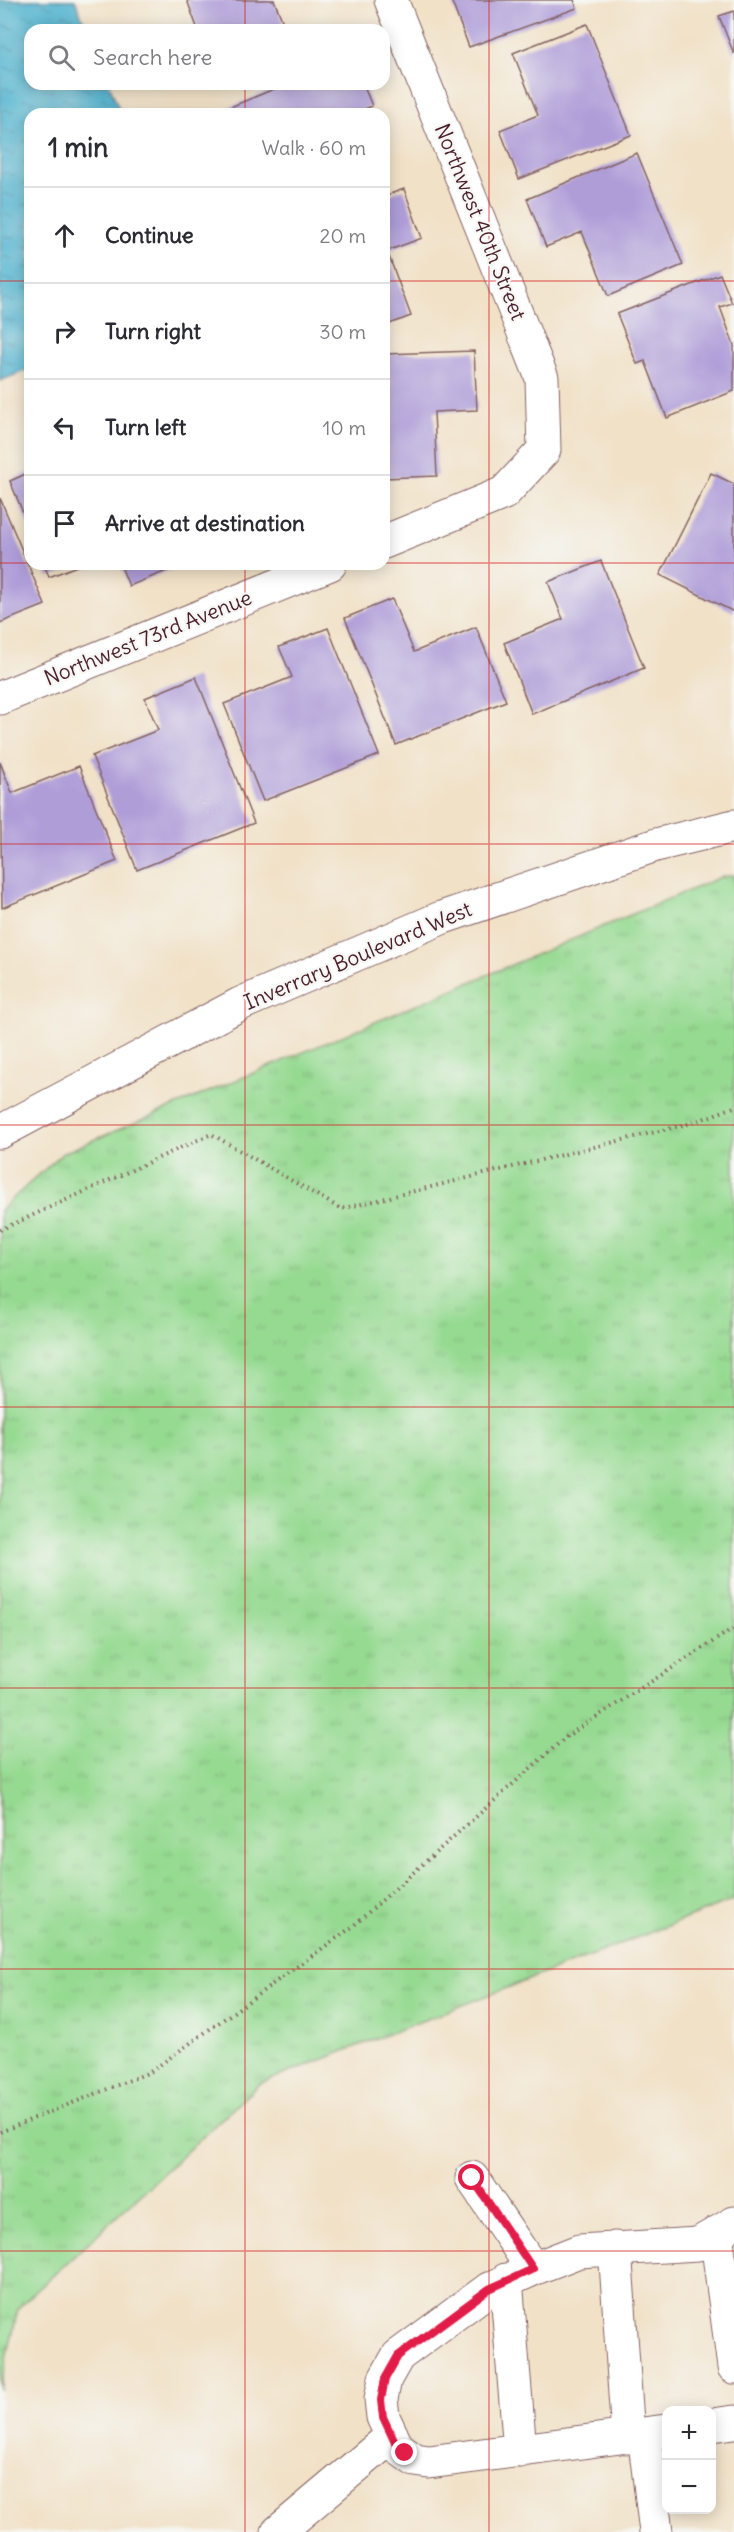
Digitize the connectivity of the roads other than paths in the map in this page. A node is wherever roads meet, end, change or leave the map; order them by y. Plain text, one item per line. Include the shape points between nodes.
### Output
1 (391, 0) edge
2 (390, 540) edge
3 (315, 570) edge
4 (0, 698) edge
5 (734, 826) edge
6 (0, 1132) edge
7 (472, 2178) dead end
8 (725, 2228) edge
9 (615, 2248) junction
10 (519, 2274) junction
11 (734, 2367) edge
12 (734, 2422) edge
13 (716, 2425) edge
14 (646, 2434) edge
15 (392, 2436) junction
16 (520, 2451) junction
17 (278, 2532) edge
18 (656, 2532) edge

1 - 2 street, Northwest 40th Street via 542,378 544,450 504,494
3 - 4 street, Northwest 73rd Avenue
5 - 6 street, Inverrary Boulevard West via 656,846 441,918 240,1004
7 - 10 street
8 - 9 street via 698,2244
8 - 11 street
9 - 10 street via 579,2251
9 - 14 street
10 - 15 street via 489,2289 398,2356 385,2379 381,2400 383,2417
10 - 16 street
12 - 13 street
14 - 16 street
14 - 18 street
15 - 16 street via 405,2453 429,2462
15 - 17 street

